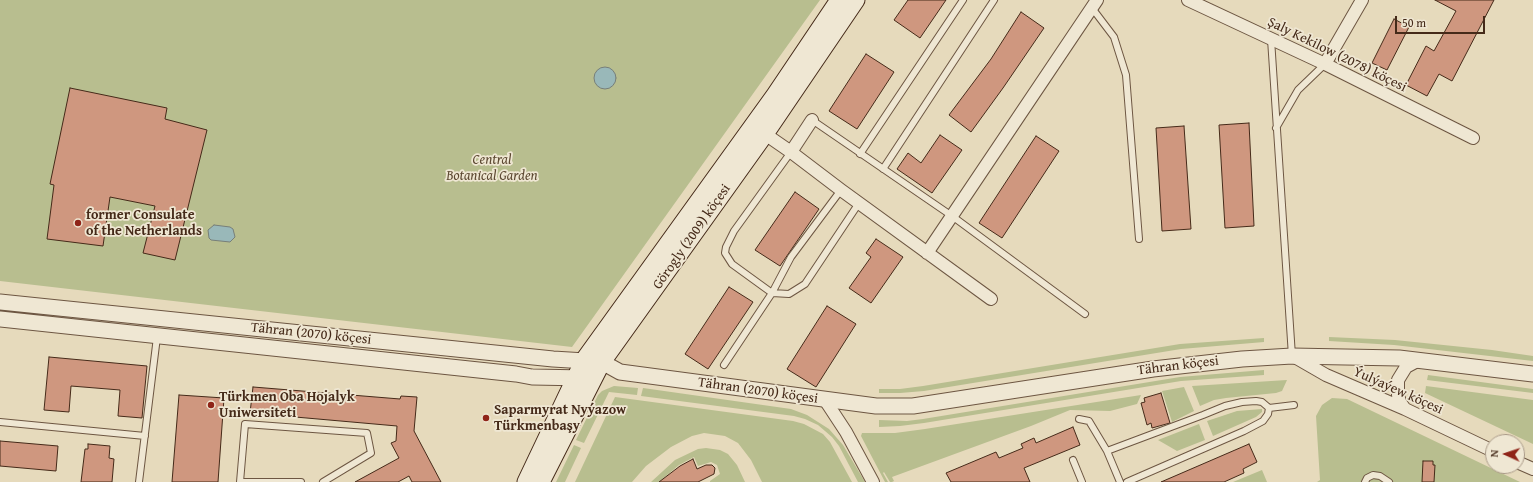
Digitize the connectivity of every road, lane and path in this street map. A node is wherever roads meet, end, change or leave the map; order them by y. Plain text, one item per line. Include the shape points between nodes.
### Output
1 (839, 0) edge
2 (856, 0) edge
3 (963, 0) edge
4 (994, 0) edge
5 (1188, 0) edge
6 (1362, 0) edge
7 (1094, 4) edge
8 (1271, 39) junction
9 (1325, 64) junction
10 (812, 120) joint
11 (1276, 128) junction
12 (764, 134) junction
13 (1473, 138) dead end
14 (791, 152) junction
15 (860, 154) junction
16 (883, 170) junction
17 (841, 190) junction
18 (859, 203) junction
19 (952, 216) junction
20 (1139, 239) dead end
21 (927, 253) junction
22 (772, 293) junction
23 (990, 299) dead end
24 (0, 302) edge
25 (1085, 314) dead end
26 (0, 319) edge
27 (157, 336) junction
28 (1292, 356) junction
29 (584, 360) junction
30 (1419, 360) junction
31 (602, 362) junction
32 (724, 365) dead end
33 (620, 372) junction
34 (1533, 374) edge
35 (576, 377) junction
36 (594, 378) junction
37 (825, 400) junction
38 (1294, 405) dead end
39 (1269, 408) junction
40 (1405, 409) junction
41 (1079, 419) dead end
42 (0, 422) edge
43 (145, 436) junction
44 (1485, 447) edge
45 (1107, 451) junction
46 (1073, 460) dead end
47 (139, 482) edge
48 (240, 482) edge
49 (301, 482) edge
50 (322, 482) edge
51 (526, 482) edge
52 (541, 482) edge
53 (873, 482) edge
54 (1082, 482) edge
55 (1120, 482) edge
56 (1127, 482) edge
57 (1365, 482) edge
58 (1389, 482) edge

1 - 29 main road, Görogly (2009) köçesi via 775,95
2 - 12 main road, Görogly (2009) köçesi
3 - 15 lane
4 - 16 lane
5 - 8 street, Şaly Kekilow (2078) köçesi
6 - 9 street
7 - 19 street
7 - 20 lane via 1114,37 1126,75
8 - 9 street, Şaly Kekilow (2078) köçesi
8 - 11 lane
9 - 11 lane via 1298,90
9 - 13 street, Şaly Kekilow (2078) köçesi
10 - 14 street
10 - 15 lane
11 - 28 lane
12 - 14 street
12 - 31 main road, Görogly (2009) köçesi
14 - 17 street
14 - 22 lane via 734,231 726,247 732,264
15 - 16 lane
16 - 19 lane
17 - 18 street
17 - 22 lane via 791,257
18 - 21 street
18 - 22 lane via 805,284 789,294
19 - 21 street
19 - 25 lane
21 - 23 street
22 - 32 lane
24 - 29 street, Tähran (2070) köçesi via 553,359
26 - 27 street, Tähran (2070) köçesi
27 - 35 street, Tähran (2070) köçesi via 532,377
27 - 43 lane
28 - 30 street, Tähran köçesi via 1371,356
28 - 37 street, Tähran köçesi via 1153,369 913,406 876,406
28 - 40 street, Ýulýaýew köçesi via 1326,375
29 - 31 street, Tähran (2070) köçesi
29 - 35 main road, Görogly (2009) köçesi
30 - 34 street, Tähran köçesi
30 - 40 street via 1406,367 1398,380 1398,395
31 - 33 street, Tähran (2070) köçesi
31 - 36 main road, Görogly (2009) köçesi
33 - 36 street, Tähran (2070) köçesi
33 - 37 street, Tähran (2070) köçesi
35 - 36 street, Tähran (2070) köçesi
35 - 51 main road, Görogly (2009) köçesi
36 - 52 main road, Görogly (2009) köçesi
37 - 53 street, Tähran (2070) köçesi
38 - 39 lane
39 - 45 lane via 1256,401 1225,406
39 - 56 lane via 1263,421 1244,431
40 - 44 street, Ýulýaýew köçesi
41 - 45 lane via 1089,421
42 - 43 lane
43 - 47 lane
45 - 55 lane
46 - 54 lane
48 - 49 lane
48 - 50 lane via 245,424 367,433 371,453
57 - 58 lane via 1373,474

